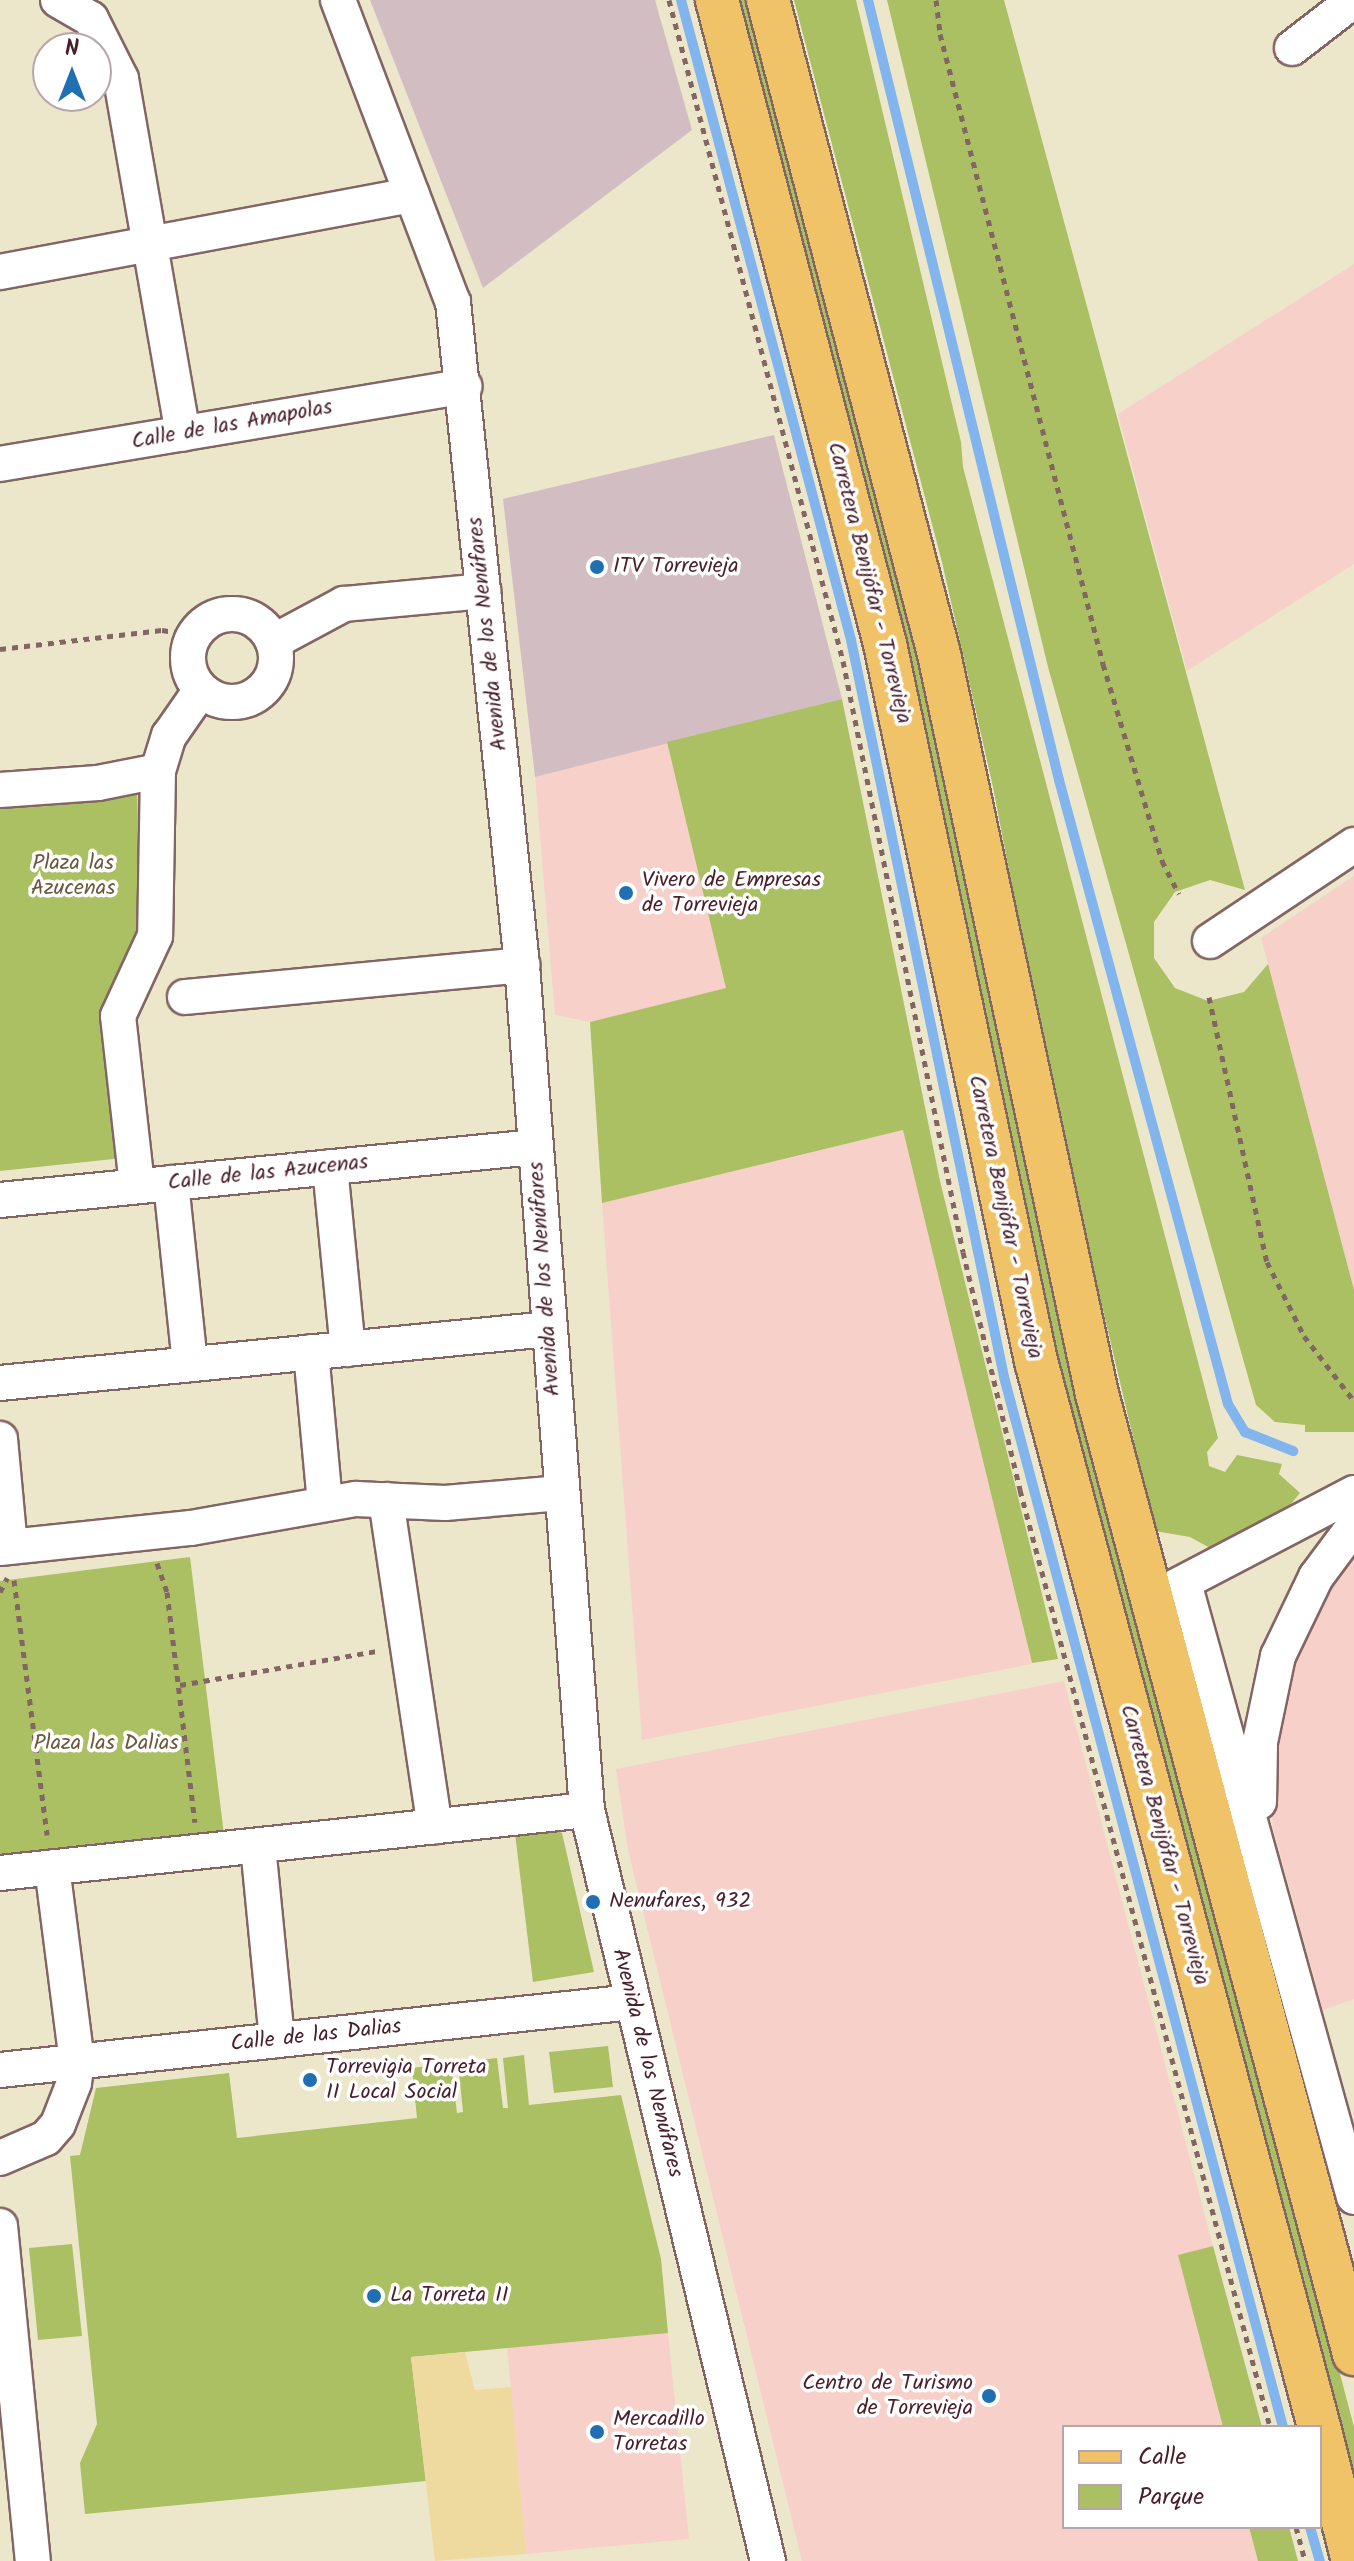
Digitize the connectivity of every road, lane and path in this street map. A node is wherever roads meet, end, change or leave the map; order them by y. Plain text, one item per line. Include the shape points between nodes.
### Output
1 (58, 0) edge
2 (338, 0) edge
3 (717, 0) edge
4 (768, 0) edge
5 (936, 0) edge
6 (1354, 0) edge
7 (1292, 48) dead end
8 (412, 195) junction
9 (151, 244) junction
10 (0, 272) edge
11 (465, 386) junction
12 (183, 434) junction
13 (0, 464) edge
14 (483, 591) junction
15 (195, 635) junction
16 (273, 642) junction
17 (0, 649) edge
18 (201, 690) junction
19 (158, 771) junction
20 (0, 790) edge
21 (1354, 845) edge
22 (1179, 894) dead end
23 (1210, 941) dead end
24 (522, 965) junction
25 (185, 997) dead end
26 (1209, 997) dead end
27 (535, 1147) junction
28 (330, 1167) junction
29 (171, 1183) junction
30 (137, 1186) junction
31 (0, 1200) edge
32 (549, 1329) junction
33 (348, 1349) junction
34 (311, 1352) junction
35 (190, 1364) junction
36 (0, 1383) edge
37 (1354, 1401) edge
38 (0, 1439) edge
39 (562, 1493) junction
40 (1354, 1493) edge
41 (386, 1500) junction
42 (325, 1503) junction
43 (1354, 1526) edge
44 (5, 1547) edge
45 (153, 1557) dead end
46 (1167, 1591) junction
47 (0, 1592) edge
48 (409, 1645) junction
49 (180, 1685) junction
50 (587, 1810) junction
51 (435, 1826) junction
52 (1260, 1843) junction
53 (258, 1846) junction
54 (198, 1852) junction
55 (52, 1868) junction
56 (0, 1873) edge
57 (632, 2002) junction
58 (277, 2040) junction
59 (77, 2062) junction
60 (0, 2070) edge
61 (0, 2158) edge
62 (1354, 2197) edge
63 (0, 2226) edge
64 (1354, 2354) edge
65 (1319, 2425) edge
66 (1322, 2437) edge
67 (1297, 2529) edge
68 (33, 2561) edge
69 (768, 2561) edge
70 (1305, 2561) edge
71 (1353, 2561) edge

1 - 9 street via 91,19 112,56 131,123
2 - 8 street, Avenida de los Nenúfares
3 - 65 main road, Carretera Benijófar - Torrevieja via 885,644 1036,1361
4 - 46 main road via 936,639 1074,1295
5 - 22 path via 940,34 1103,664 1154,837
6 - 7 street
8 - 9 street
8 - 11 street, Avenida de los Nenúfares via 453,302
9 - 10 street
9 - 12 street
11 - 12 street, Calle de las Amapolas
11 - 14 street, Avenida de los Nenúfares
12 - 13 street, Calle de las Amapolas
14 - 16 street via 344,604
14 - 24 street, Avenida de los Nenúfares
15 - 16 street via 205,623 236,615 264,628
15 - 17 path via 162,630
15 - 18 street via 188,664
16 - 18 street via 273,676 250,699 215,699
18 - 19 street via 169,736
19 - 20 street via 98,783
19 - 30 street via 155,936 118,1016
21 - 23 street
24 - 25 street
24 - 27 street, Avenida de los Nenúfares
26 - 37 path via 1267,1262 1304,1336
27 - 28 street, Calle de las Azucenas
27 - 32 street, Avenida de los Nenúfares
28 - 29 street, Calle de las Azucenas
28 - 33 street
29 - 30 street, Calle de las Azucenas
29 - 35 street
30 - 31 street, Calle de las Azucenas
32 - 33 street
32 - 39 street, Avenida de los Nenúfares
33 - 34 street
34 - 35 street
34 - 42 street
35 - 36 street
38 - 44 street
39 - 41 street via 445,1503
39 - 50 street, Avenida de los Nenúfares
40 - 46 street
41 - 42 street
41 - 48 street
42 - 44 street via 191,1528
43 - 52 street via 1316,1577 1278,1656 1260,1742
45 - 49 path via 167,1592
46 - 52 street
46 - 64 main road
47 - 55 path via 12,1566
48 - 49 path
48 - 51 street
49 - 54 path
50 - 51 street
50 - 57 street, Avenida de los Nenúfares
51 - 53 street
52 - 62 street
53 - 54 street
53 - 58 street
54 - 55 street
55 - 56 street
55 - 59 street
57 - 58 street, Calle de las Dalias
57 - 69 street, Avenida de los Nenúfares
58 - 59 street, Calle de las Dalias
59 - 60 street, Calle de las Dalias
59 - 61 street via 58,2124 46,2138
63 - 68 street
66 - 71 main road, Carretera Benijófar - Torrevieja
67 - 70 path

